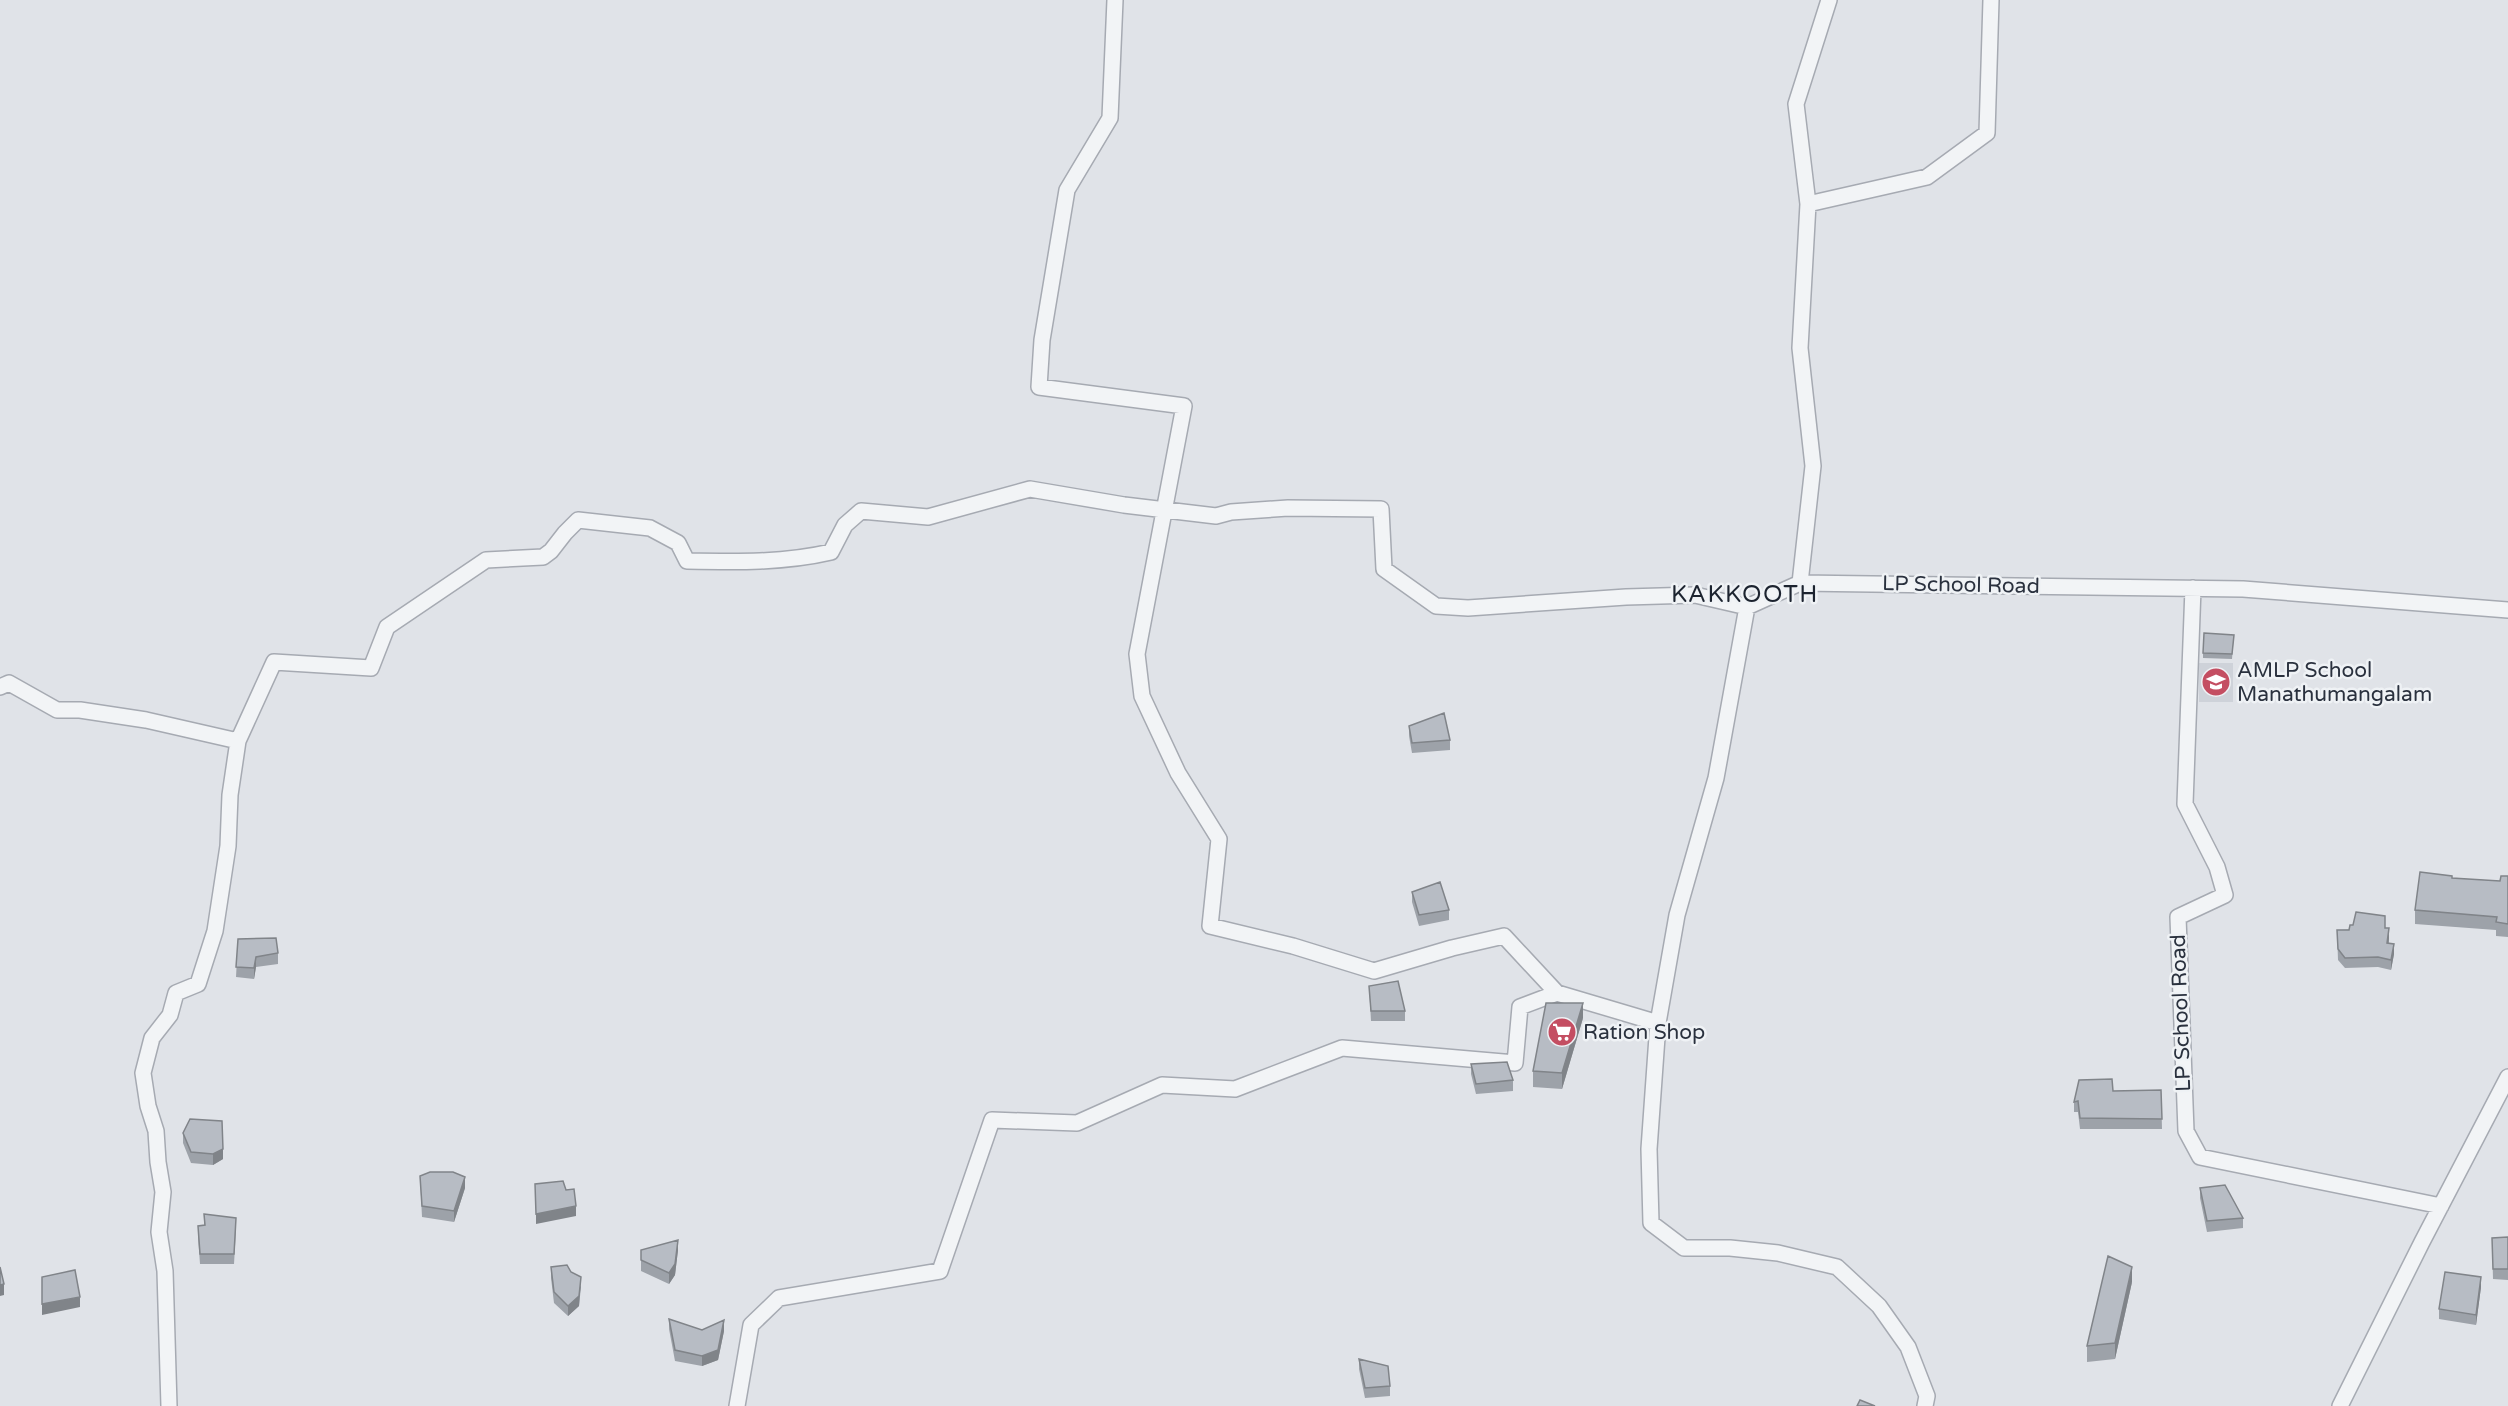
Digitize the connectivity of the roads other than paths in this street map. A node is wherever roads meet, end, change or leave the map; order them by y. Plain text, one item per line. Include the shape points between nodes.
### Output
1 (1115, 0) edge
2 (1830, 0) edge
3 (1991, 0) edge
4 (1808, 204) junction
5 (1164, 510) junction
6 (1800, 583) junction
7 (2193, 588) junction
8 (1747, 607) junction
9 (2508, 610) edge
10 (0, 687) edge
11 (238, 741) junction
12 (1557, 993) junction
13 (1658, 1023) junction
14 (2508, 1077) edge
15 (2441, 1206) junction
16 (170, 1406) edge
17 (737, 1406) edge
18 (1925, 1406) edge
19 (2340, 1406) edge

1 - 5 street via 1110,118 1066,190 1042,340 1039,387 1184,406
2 - 4 street via 1796,104
3 - 4 street via 1987,133 1927,177
4 - 6 street via 1800,348 1813,466
5 - 8 street via 1216,516 1288,508 1381,509 1384,569 1436,606 1468,608 1695,594
5 - 11 street via 1030,489 928,517 861,510 845,525 831,552 797,560 732,562 687,561 678,543 650,528 578,520 543,557 486,560 387,627 371,668 274,662
5 - 12 street via 1137,654 1142,696 1178,773 1219,839 1210,926 1374,971 1504,936
6 - 7 street, LP School Road
6 - 8 street
7 - 9 street, LP School Road
7 - 15 street, LP School Road via 2185,804 2217,867 2225,895 2178,917 2187,1131 2200,1157
8 - 13 street via 1716,778 1677,915
10 - 11 street via 9,683 57,710 147,720
11 - 16 street via 215,931 198,984 176,993 170,1015 152,1038 143,1073 164,1192 159,1232 165,1271
12 - 13 street
12 - 17 street via 1520,1007 1515,1063 1342,1048 1235,1089 1162,1085 1077,1123 992,1120 940,1271 779,1298 751,1325
13 - 18 street via 1649,1149 1651,1223 1684,1248 1778,1253 1837,1267 1879,1306 1908,1347 1927,1396
14 - 15 street
15 - 19 street

